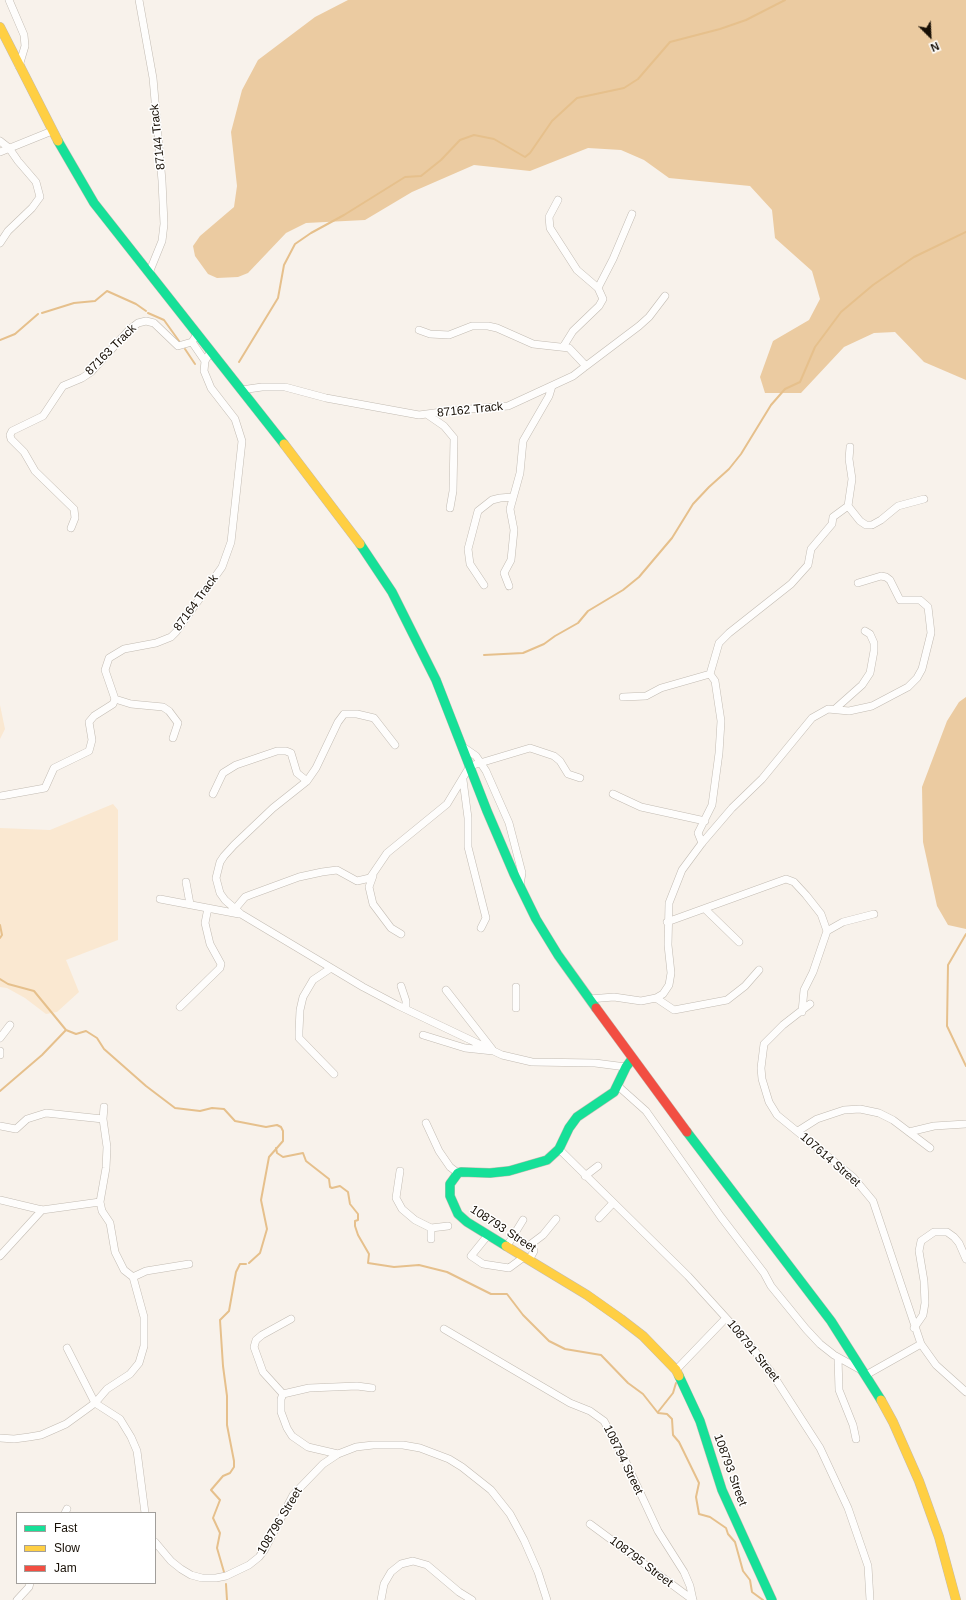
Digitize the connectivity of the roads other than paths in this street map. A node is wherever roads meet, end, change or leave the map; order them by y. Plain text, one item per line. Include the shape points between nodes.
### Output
1 (9, 0) edge
2 (140, 0) edge
3 (0, 27) edge
4 (19, 66) junction
5 (52, 131) junction
6 (0, 141) edge
7 (9, 148) junction
8 (0, 152) edge
9 (558, 200) dead end
10 (632, 214) dead end
11 (0, 244) edge
12 (148, 273) junction
13 (598, 288) junction
14 (665, 296) dead end
15 (419, 330) dead end
16 (197, 334) junction
17 (192, 342) junction
18 (563, 347) junction
19 (211, 351) junction
20 (205, 361) junction
21 (586, 366) junction
22 (552, 386) junction
23 (241, 390) junction
24 (428, 415) junction
25 (850, 447) dead end
26 (512, 497) junction
27 (924, 499) dead end
28 (848, 506) junction
29 (450, 508) dead end
30 (71, 528) dead end
31 (858, 583) dead end
32 (484, 585) dead end
33 (509, 586) dead end
34 (865, 631) dead end
35 (710, 674) junction
36 (623, 698) dead end
37 (115, 699) junction
38 (835, 709) junction
39 (173, 738) dead end
40 (395, 744) dead end
41 (463, 747) junction
42 (480, 763) junction
43 (470, 766) junction
44 (580, 778) dead end
45 (463, 780) junction
46 (307, 781) junction
47 (212, 794) dead end
48 (613, 794) dead end
49 (1, 796) edge
50 (705, 821) junction
51 (702, 843) junction
52 (375, 872) junction
53 (186, 882) dead end
54 (520, 885) junction
55 (160, 899) dead end
56 (190, 904) junction
57 (208, 908) junction
58 (235, 909) junction
59 (705, 909) junction
60 (241, 914) junction
61 (874, 914) dead end
62 (668, 922) junction
63 (481, 928) dead end
64 (827, 931) junction
65 (401, 934) dead end
66 (739, 942) dead end
67 (331, 968) junction
68 (759, 970) dead end
69 (401, 986) dead end
70 (516, 986) dead end
71 (446, 990) dead end
72 (656, 998) junction
73 (589, 999) junction
74 (810, 1004) dead end
75 (180, 1007) dead end
76 (516, 1008) dead end
77 (406, 1009) junction
78 (802, 1012) junction
79 (10, 1025) dead end
80 (422, 1035) dead end
81 (0, 1038) edge
82 (493, 1050) junction
83 (0, 1051) edge
84 (0, 1055) edge
85 (632, 1059) junction
86 (626, 1067) junction
87 (334, 1074) dead end
88 (618, 1086) junction
89 (104, 1108) dead end
90 (103, 1119) junction
91 (426, 1124) dead end
92 (966, 1124) edge
93 (0, 1126) edge
94 (798, 1131) junction
95 (909, 1132) junction
96 (930, 1148) dead end
97 (559, 1149) junction
98 (598, 1166) dead end
99 (400, 1171) dead end
100 (458, 1173) junction
101 (585, 1176) junction
102 (0, 1200) edge
103 (100, 1202) junction
104 (612, 1203) junction
105 (42, 1210) junction
106 (599, 1218) dead end
107 (556, 1219) dead end
108 (523, 1220) dead end
109 (448, 1226) dead end
110 (431, 1228) junction
111 (488, 1235) junction
112 (431, 1239) dead end
113 (507, 1246) junction
114 (0, 1256) edge
115 (526, 1258) junction
116 (966, 1259) edge
117 (189, 1264) dead end
118 (133, 1277) junction
119 (726, 1318) junction
120 (291, 1319) dead end
121 (914, 1328) junction
122 (444, 1329) dead end
123 (920, 1344) junction
124 (67, 1348) dead end
125 (838, 1358) junction
126 (676, 1370) junction
127 (864, 1373) junction
128 (372, 1388) dead end
129 (966, 1392) edge
130 (283, 1394) junction
131 (95, 1403) junction
132 (0, 1438) edge
133 (856, 1439) dead end
134 (338, 1454) junction
135 (145, 1512) edge
136 (590, 1524) dead end
137 (156, 1543) edge
138 (30, 1584) edge
139 (17, 1600) edge
140 (381, 1600) edge
141 (472, 1600) edge
142 (547, 1600) edge
143 (693, 1600) edge
144 (772, 1600) edge
145 (870, 1600) edge
146 (956, 1600) edge

1 - 4 street via 24,35 25,46
2 - 12 street, 87144 Track via 153,78 164,224 162,241
3 - 4 main road
4 - 5 main road
5 - 7 street
5 - 12 main road via 94,203
6 - 7 street
7 - 8 street
7 - 11 street via 36,182 40,197 8,231
9 - 13 street via 549,217 550,228 577,270
10 - 13 street
12 - 16 main road
13 - 18 street via 602,302 582,320
14 - 21 street, 87162 Track via 639,326
15 - 18 street via 430,334 449,335 472,326 488,326 529,343
16 - 17 street
16 - 19 main road
17 - 20 street
17 - 30 street, 87163 Track via 176,345 161,327 146,321 138,323 91,372 63,386 43,416 12,430 11,440 24,452 35,471 74,509 75,518
18 - 21 street via 572,351
19 - 20 street
19 - 23 main road
20 - 37 street, 87164 Track via 204,371 211,388 235,419 242,441 231,542 222,568 176,632 161,642 124,649 109,658 105,670
21 - 22 street, 87162 Track via 573,376
22 - 24 street, 87162 Track via 508,406
22 - 26 street via 549,396 523,441 520,473
23 - 24 street, 87162 Track via 285,387 405,414
23 - 41 main road via 351,531 392,592 427,660
24 - 29 street via 444,426 454,438 453,491
25 - 28 street via 852,479
26 - 32 street via 492,500 478,510 468,550 470,564
26 - 33 street via 510,512 514,530 510,560 504,573
27 - 28 street via 898,506 872,525 860,521
28 - 35 street via 833,517 832,524 812,549 808,565 791,584 722,638
31 - 38 street via 881,576 886,577 900,600 920,600 928,607 931,633 922,669 914,684 872,706 849,711
34 - 38 street via 870,634 874,643 870,673 862,685
35 - 36 street via 661,688 646,696
35 - 50 street via 715,682 721,721 712,804
37 - 39 street via 131,704 163,707 169,711 178,723
37 - 49 street via 113,704 89,722 92,740 89,751 54,768 45,788
38 - 51 street via 828,709 806,724 762,779 732,808
40 - 46 street via 374,718 344,714
41 - 42 street via 476,756
41 - 43 main road
42 - 43 street
42 - 44 street via 533,748 554,756 568,774
42 - 54 street via 493,785 512,829 522,873
43 - 45 street
43 - 54 main road
45 - 52 street via 447,804 387,853
45 - 63 street via 468,818 468,847 486,918
46 - 47 street via 297,773 291,753 277,751 236,765 223,773
46 - 58 street via 234,845 220,862 217,885 225,900
48 - 50 street via 641,807
50 - 51 street via 698,833
51 - 62 street via 682,870 676,883 669,903
52 - 58 street via 363,881 332,870 299,877 245,897
52 - 65 street via 369,887 373,904 391,928
53 - 56 street
54 - 73 main road via 558,955
55 - 56 street
56 - 57 street
57 - 60 street
57 - 75 street via 205,923 210,944 220,961 220,968
58 - 60 street
59 - 62 street
59 - 64 street via 789,880 806,895 821,914
59 - 66 street
60 - 67 street
61 - 64 street via 843,922
62 - 72 street via 671,973 667,990
64 - 78 street via 806,986
67 - 77 street
67 - 87 street via 313,980 303,997 299,1038
68 - 72 street via 727,1000 674,1010
69 - 77 street
70 - 76 street
71 - 82 street
72 - 73 street via 641,1001 614,997
73 - 85 main road
74 - 78 street, 107614 Street
77 - 82 street
78 - 94 street, 107614 Street via 783,1025 764,1044 761,1068 765,1092 776,1115
79 - 81 street
80 - 82 street via 465,1048
82 - 86 street via 510,1058 532,1062 594,1063
83 - 84 street
85 - 86 main road
85 - 127 main road via 831,1321
86 - 88 main road
88 - 97 main road via 608,1097 577,1117 566,1132
88 - 125 street via 646,1111 771,1286 806,1329
89 - 90 street
90 - 93 street via 46,1113 27,1119 16,1129
90 - 103 street via 107,1147
91 - 100 street via 439,1151 450,1167
92 - 95 street via 934,1126
94 - 95 street via 817,1119 844,1110 860,1109 886,1116
94 - 121 street, 107614 Street via 853,1177 873,1201
95 - 96 street
97 - 100 main road via 541,1162 509,1171 490,1174
97 - 101 street, 108791 Street
98 - 101 street
99 - 110 street via 396,1198 402,1209 415,1220
100 - 111 main road, 108793 Street via 449,1188 454,1206 467,1222
101 - 104 street, 108791 Street
102 - 105 street
103 - 105 street
103 - 118 street via 102,1211 110,1223 115,1252 124,1270
104 - 106 street
104 - 119 street, 108791 Street via 688,1276
105 - 114 street
107 - 115 street via 544,1235 531,1244 534,1251
108 - 113 street
109 - 110 street
110 - 112 street
111 - 113 main road, 108793 Street
111 - 115 street via 471,1256 483,1264 510,1268
113 - 115 main road, 108793 Street
115 - 126 main road, 108793 Street via 621,1319
116 - 121 street via 959,1243 947,1232 934,1232 921,1241 919,1251 925,1303 923,1315
117 - 118 street via 146,1271
118 - 131 street via 145,1327 142,1352 135,1369 107,1389
119 - 126 street
119 - 145 street, 108791 Street via 771,1372 828,1463 864,1549 871,1587
120 - 130 street via 262,1335 256,1340 254,1347 263,1372
121 - 123 street, 107614 Street
122 - 143 street, 108794 Street via 604,1421 658,1531 684,1572
123 - 127 street
123 - 129 street, 107614 Street via 936,1365
124 - 131 street
125 - 127 street
125 - 133 street via 839,1390
126 - 144 main road, 108793 Street via 700,1421 722,1490
127 - 146 main road via 894,1422 919,1482 939,1537
128 - 130 street via 309,1388
130 - 134 street via 281,1412 292,1436 308,1446
131 - 132 street via 66,1424 41,1435 14,1439
131 - 135 street via 120,1419 131,1437 137,1451
134 - 137 street, 108796 Street via 323,1464 293,1495 265,1549 240,1570 216,1578 202,1578 171,1561
134 - 142 street, 108796 Street via 373,1444 403,1445 435,1453 462,1467 491,1490 510,1514 538,1572
136 - 143 street, 108795 Street
138 - 139 street
140 - 141 street via 384,1584 391,1572 402,1564 413,1561 427,1565

